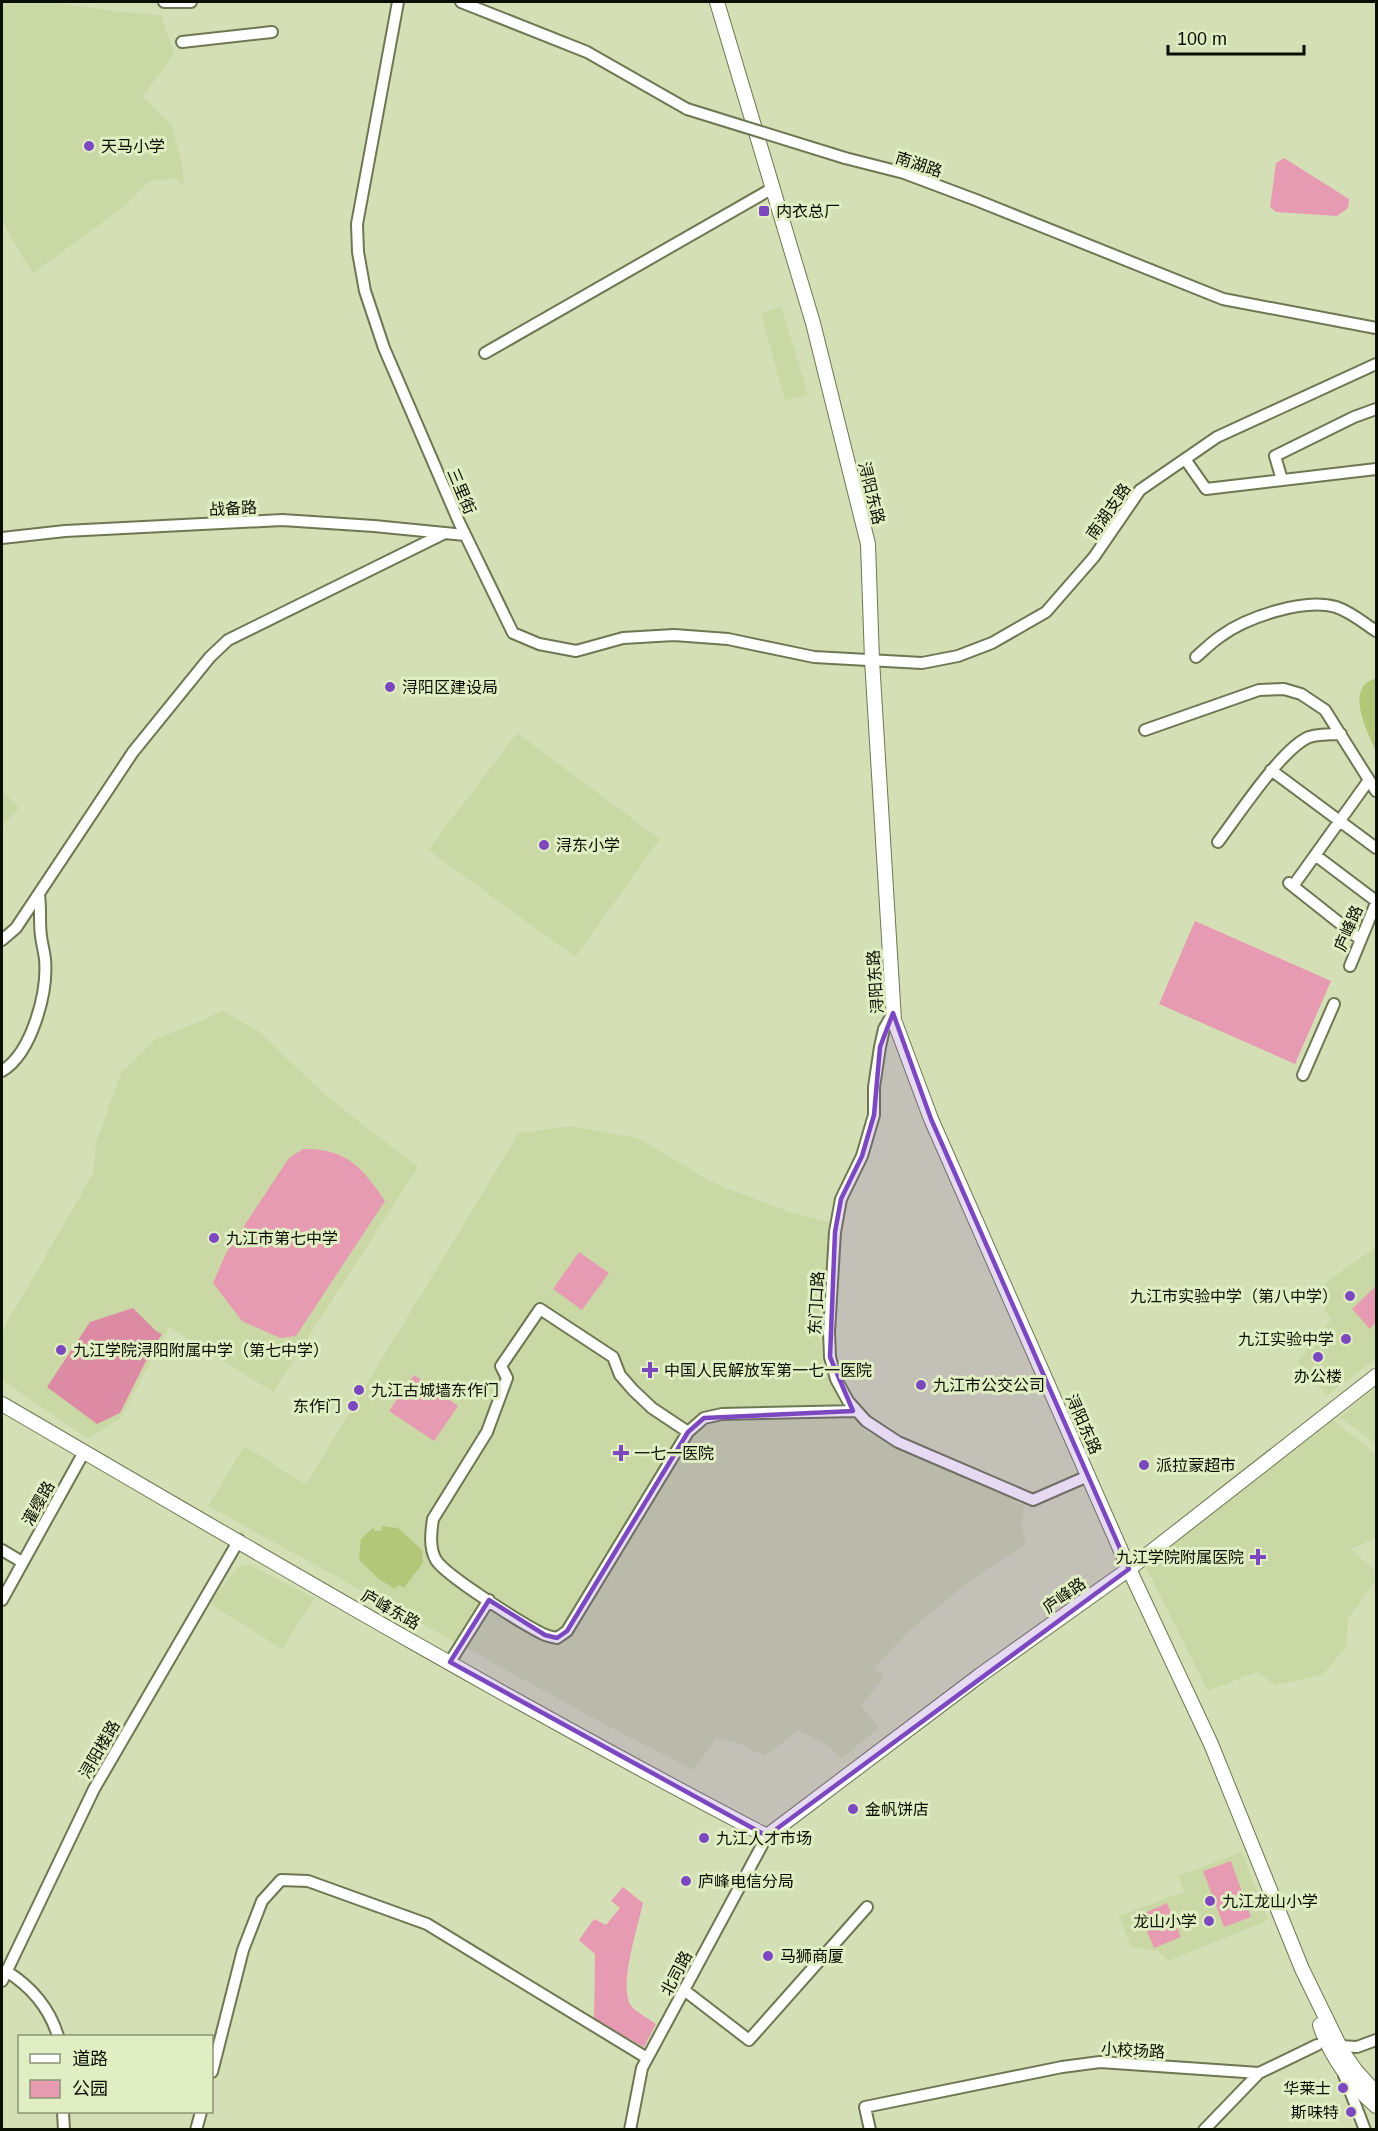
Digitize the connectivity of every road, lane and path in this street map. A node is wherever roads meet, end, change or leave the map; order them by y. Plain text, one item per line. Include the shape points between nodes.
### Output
1 (164, 2) edge
2 (191, 2) edge
3 (398, 2) edge
4 (461, 2) edge
5 (717, 2) edge
6 (272, 32) dead end
7 (182, 42) dead end
8 (773, 188) junction
9 (1377, 328) edge
10 (485, 353) dead end
11 (1377, 364) edge
12 (1377, 409) edge
13 (1185, 459) junction
14 (1377, 469) edge
15 (1282, 480) junction
16 (445, 533) junction
17 (465, 535) junction
18 (2, 538) edge
19 (1377, 631) edge
20 (1196, 657) dead end
21 (872, 660) junction
22 (1145, 730) dead end
23 (1341, 734) junction
24 (1271, 770) junction
25 (1369, 780) junction
26 (1377, 792) edge
27 (1339, 821) junction
28 (1218, 842) dead end
29 (1377, 848) edge
30 (1315, 855) junction
31 (39, 895) junction
32 (1377, 902) edge
33 (2, 940) edge
34 (1361, 940) junction
35 (1350, 966) dead end
36 (1334, 1004) dead end
37 (893, 1012) junction
38 (2, 1071) edge
39 (1303, 1075) dead end
40 (1377, 1376) edge
41 (2, 1404) edge
42 (857, 1411) junction
43 (688, 1432) junction
44 (84, 1452) junction
45 (1088, 1476) junction
46 (238, 1540) junction
47 (2, 1550) edge
48 (22, 1562) junction
49 (1129, 1569) junction
50 (2, 1600) edge
51 (489, 1600) junction
52 (450, 1662) junction
53 (767, 1836) junction
54 (867, 1908) dead end
55 (1302, 1968) junction
56 (4, 1976) edge
57 (684, 1990) junction
58 (57, 2035) edge
59 (1377, 2040) edge
60 (1317, 2045) dead end
61 (1339, 2046) junction
62 (647, 2058) junction
63 (213, 2068) edge
64 (1342, 2069) junction
65 (1260, 2073) junction
66 (1361, 2076) junction
67 (1377, 2087) edge
68 (1377, 2093) edge
69 (1377, 2106) edge
70 (63, 2113) edge
71 (201, 2113) edge
72 (64, 2130) edge
73 (196, 2130) edge
74 (630, 2130) edge
75 (870, 2130) edge
76 (1204, 2130) edge
77 (1365, 2130) edge

1 - 2 street
3 - 17 street, 三里街 via 357,224 358,252 365,291 384,348
4 - 9 street, 南湖路, bridge via 587,52 687,109 904,173 1222,299
5 - 8 main road, 浔阳东路
6 - 7 street
8 - 10 street
8 - 21 main road, 浔阳东路 via 813,323 868,544
11 - 13 street, 南湖支路 via 1217,437
12 - 15 street via 1275,456
13 - 15 street via 1206,489
13 - 21 street, 南湖支路 via 1140,490 1094,557 1047,612 992,643 958,656 922,663
14 - 15 street
16 - 17 street, 战备路
16 - 18 street, 战备路 via 282,520
16 - 31 street via 228,640 133,752
17 - 21 street, 三里街 via 513,633 539,644 576,651 623,638 674,635 728,639 814,657
19 - 20 street via 1335,607 1296,607 1254,618 1222,635
21 - 37 main road, 浔阳东路
22 - 23 street via 1271,688 1312,700 1325,710
23 - 24 street via 1308,738
23 - 25 street
24 - 27 street
24 - 28 street
25 - 26 street
25 - 27 street
27 - 29 street
27 - 30 street
30 - 32 street
30 - 34 street via 1291,885
31 - 33 street via 16,928
31 - 38 street via 45,960 42,998 24,1046
32 - 34 street, 庐峰路
34 - 35 street, 庐峰路
36 - 39 street
37 - 42 street, 东门口路 via 880,1047 874,1114 862,1156 841,1199 835,1232 830,1357 836,1379
37 - 45 main road, 浔阳东路 via 931,1119
40 - 49 main road, 庐峰路
41 - 44 main road, 庐峰东路
42 - 43 street via 722,1414 704,1418
42 - 45 street, 东门口路 via 898,1443 1033,1500
43 - 51 street via 567,1631 556,1638 545,1635
43 - 51 street via 639,1396 620,1375 613,1358 540,1309 501,1366 507,1378 487,1432 433,1519 432,1551 436,1561
44 - 46 main road, 庐峰东路
44 - 48 street, 灌缨路
45 - 49 main road, 浔阳东路
46 - 52 main road, 庐峰东路
46 - 56 street, 浔阳楼路 via 94,1789
47 - 48 street
48 - 50 street, 灌缨路
49 - 53 main road, 庐峰路
49 - 55 main road, 浔阳东路 via 1210,1744
51 - 52 street
52 - 53 main road, 庐峰东路
53 - 57 street, 北司路
54 - 57 street via 749,2040
55 - 61 main road
55 - 64 main road via 1321,2029
56 - 58 street via 24,1982 42,2001
57 - 62 street, 北司路
59 - 61 street via 1357,2047
60 - 65 street
61 - 66 main road
62 - 63 street via 427,1924 308,1881 281,1880 262,1901 243,1950
62 - 74 street, 北司路
64 - 69 main road
64 - 77 street
65 - 75 street, 小校场路 via 1100,2062 1062,2067 865,2107
65 - 76 street
66 - 67 street
66 - 68 main road
70 - 72 street
71 - 73 street

